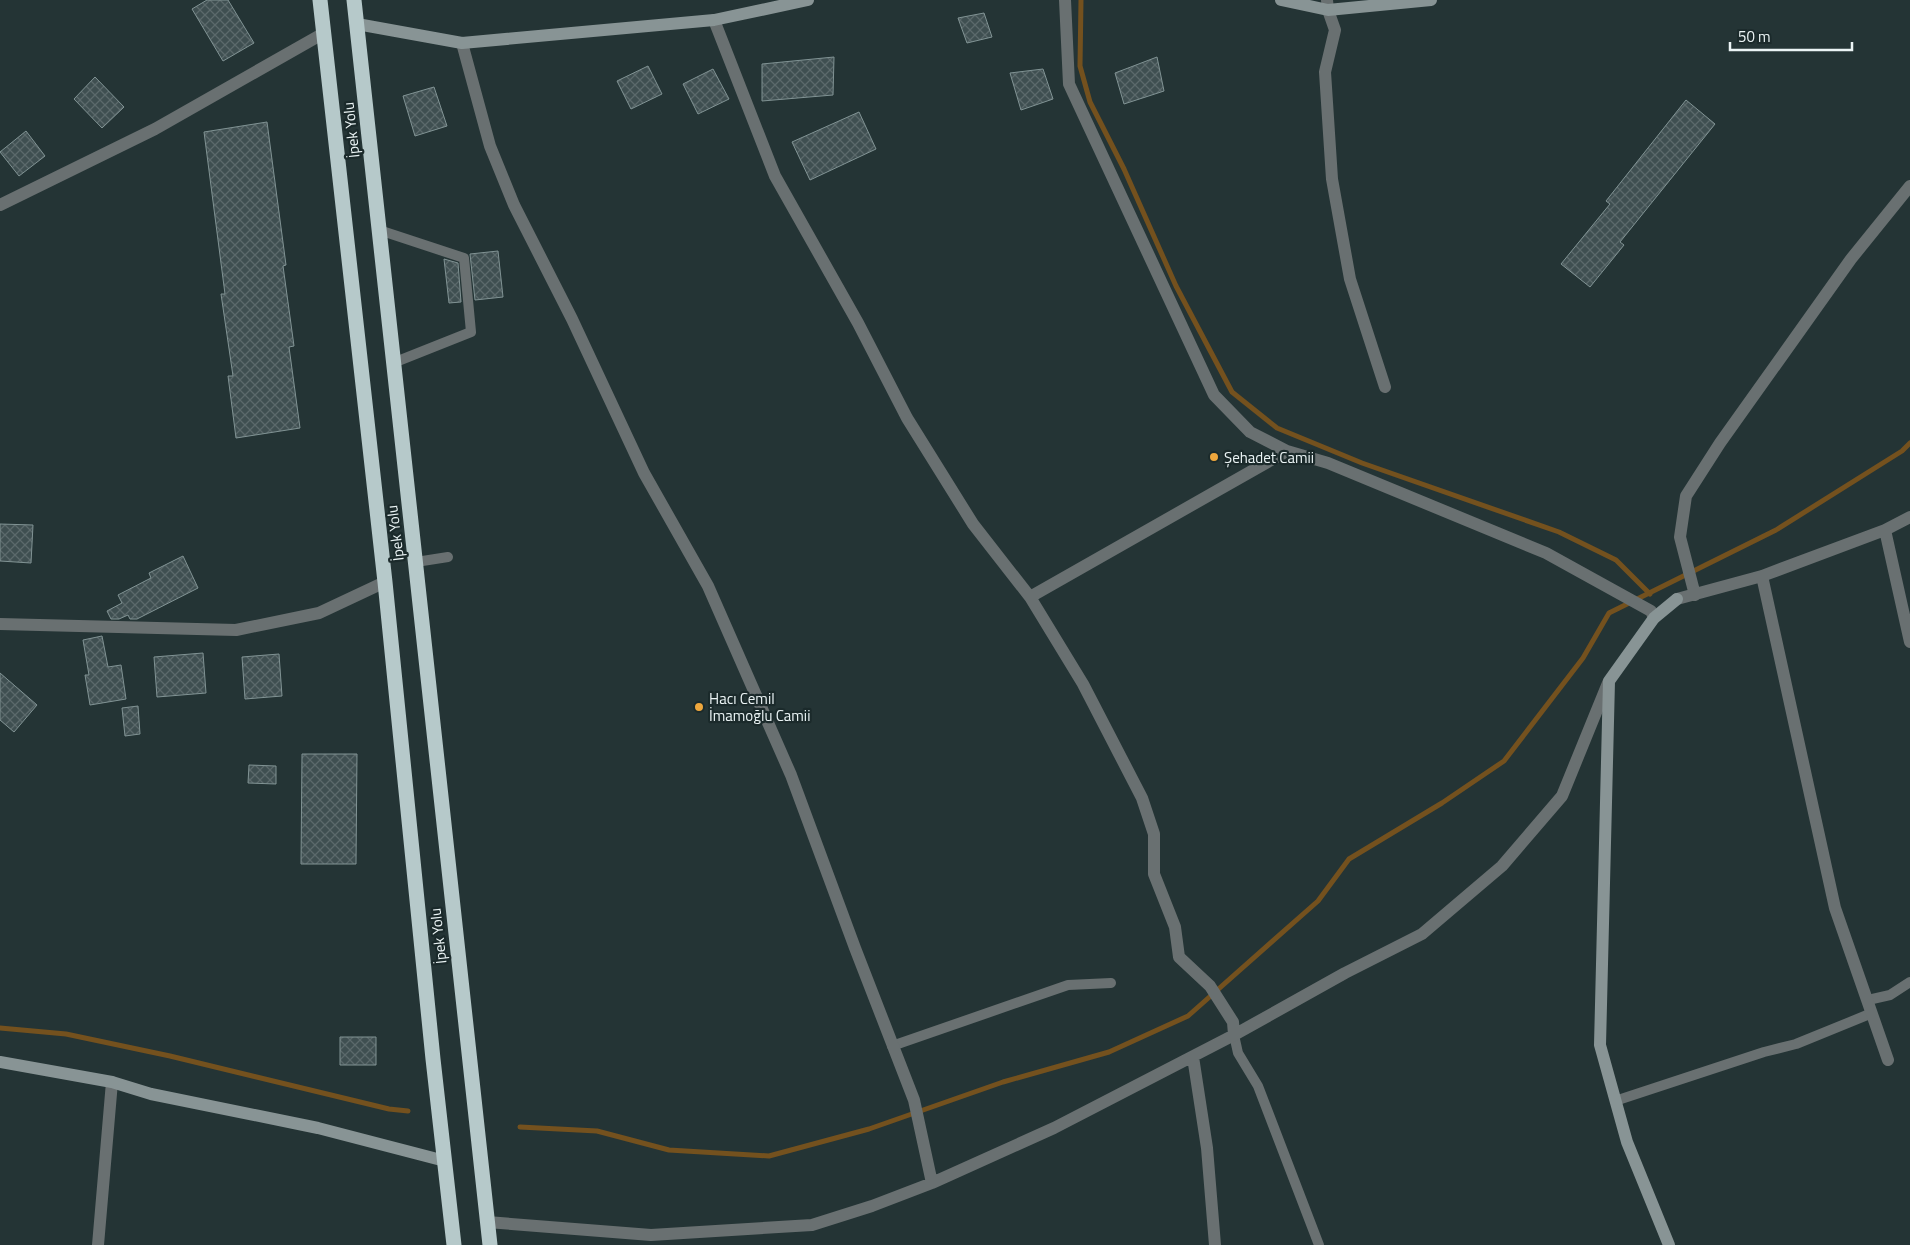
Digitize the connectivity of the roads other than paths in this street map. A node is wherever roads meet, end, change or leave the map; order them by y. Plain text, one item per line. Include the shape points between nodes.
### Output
1 (320, 0) edge
2 (354, 0) edge
3 (808, 0) edge
4 (1065, 0) edge
5 (1281, 0) edge
6 (1431, 0) edge
7 (1328, 5) edge
8 (714, 20) junction
9 (357, 24) junction
10 (324, 33) junction
11 (462, 43) junction
12 (1910, 186) edge
13 (0, 204) edge
14 (379, 230) junction
15 (393, 363) junction
16 (1386, 387) dead end
17 (1287, 451) junction
18 (1910, 517) edge
19 (1885, 530) junction
20 (448, 558) dead end
21 (416, 562) junction
22 (1762, 576) junction
23 (385, 582) junction
24 (1695, 594) junction
25 (1030, 597) junction
26 (1652, 614) junction
27 (0, 624) edge
28 (1910, 642) edge
29 (1609, 681) junction
30 (1111, 982) dead end
31 (1910, 982) edge
32 (1868, 1000) junction
33 (1872, 1013) junction
34 (1234, 1035) junction
35 (892, 1046) junction
36 (1193, 1056) junction
37 (1888, 1060) dead end
38 (0, 1062) edge
39 (112, 1082) junction
40 (1615, 1101) junction
41 (445, 1161) junction
42 (932, 1183) junction
43 (487, 1222) junction
44 (98, 1245) edge
45 (454, 1245) edge
46 (490, 1245) edge
47 (1214, 1245) edge
48 (1319, 1245) edge
49 (1669, 1245) edge

1 - 10 highway, İpek Yolu
2 - 9 highway, İpek Yolu
3 - 8 street
4 - 17 street via 1069,84 1214,396 1250,432
5 - 7 street
6 - 7 street
7 - 16 street via 1335,30 1325,72 1332,179 1350,279
8 - 11 street
8 - 25 street via 775,176 907,418 973,524
9 - 11 street
9 - 14 highway, İpek Yolu
10 - 13 street via 155,129
10 - 23 highway, İpek Yolu
11 - 35 street via 490,146 514,205 644,473 708,586 791,775
12 - 24 street via 1851,259 1686,496 1680,537
14 - 15 highway, İpek Yolu
14 - 15 lane via 464,258 472,332
15 - 21 highway, İpek Yolu
17 - 25 street
17 - 26 street via 1328,463 1546,553
18 - 19 street
19 - 22 street
19 - 28 street
20 - 21 lane
21 - 43 highway, İpek Yolu
22 - 24 street
22 - 32 street via 1835,908
23 - 27 street via 319,614 236,630
23 - 41 highway, İpek Yolu
24 - 26 street via 1677,599
25 - 34 street via 1083,684 1142,798 1154,834 1154,874 1175,927 1179,957 1210,986 1233,1022
26 - 29 street
29 - 34 street via 1562,796 1502,866 1422,934
29 - 40 street via 1600,1045
30 - 35 lane via 1068,985
31 - 32 lane via 1890,995
32 - 33 street
33 - 37 street
33 - 40 lane via 1796,1044
34 - 36 street
34 - 48 lane via 1238,1053 1258,1086
35 - 42 street via 914,1100
36 - 42 street via 1054,1128
36 - 47 street via 1207,1148
38 - 39 street
39 - 41 street via 150,1094 318,1128
39 - 44 street
40 - 49 street via 1627,1142
41 - 45 highway
42 - 43 street via 812,1225 652,1235
43 - 46 highway

